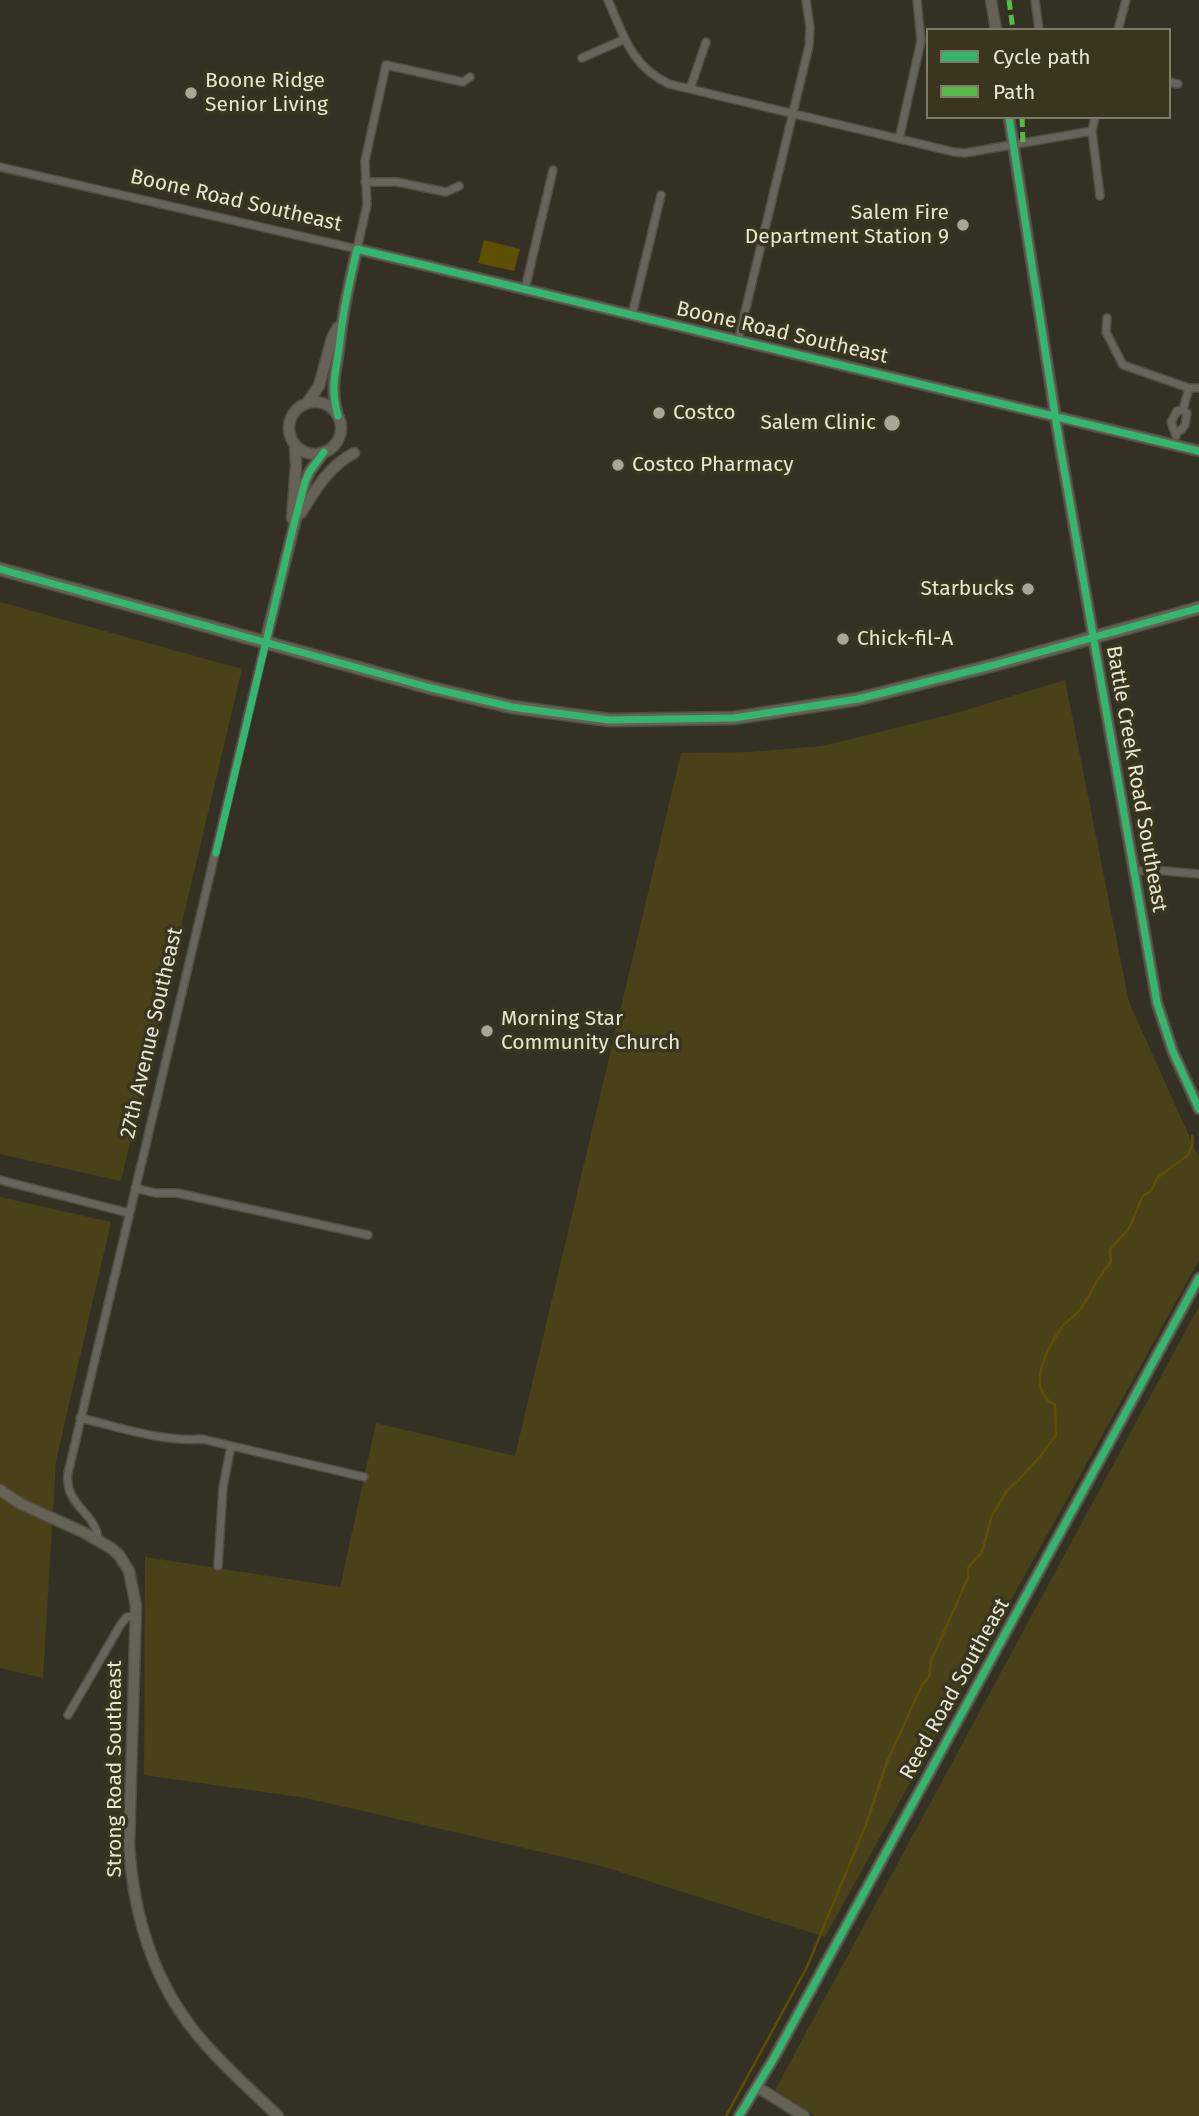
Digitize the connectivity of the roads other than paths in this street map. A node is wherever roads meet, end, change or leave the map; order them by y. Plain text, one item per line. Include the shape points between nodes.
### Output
1 (608, 0) edge
2 (806, 0) edge
3 (916, 0) edge
4 (991, 0) edge
5 (1035, 0) edge
6 (1126, 0) edge
7 (996, 28) edge
8 (1039, 28) edge
9 (1119, 28) edge
10 (625, 38) junction
11 (706, 42) dead end
12 (582, 58) dead end
13 (470, 77) dead end
14 (1171, 82) edge
15 (1178, 84) dead end
16 (691, 89) junction
17 (793, 114) junction
18 (1009, 119) edge
19 (1095, 119) edge
20 (1092, 131) junction
21 (900, 139) junction
22 (1013, 145) junction
23 (0, 167) edge
24 (553, 170) dead end
25 (365, 182) junction
26 (459, 186) dead end
27 (661, 195) dead end
28 (1100, 196) dead end
29 (357, 249) junction
30 (525, 289) junction
31 (632, 315) junction
32 (1107, 318) dead end
33 (341, 321) junction
34 (738, 341) junction
35 (1189, 388) junction
36 (1199, 388) edge
37 (305, 404) junction
38 (1055, 415) junction
39 (338, 416) junction
40 (295, 445) junction
41 (1175, 445) junction
42 (1199, 451) edge
43 (324, 453) junction
44 (354, 453) dead end
45 (293, 528) junction
46 (0, 569) edge
47 (1199, 608) edge
48 (1094, 637) junction
49 (265, 643) junction
50 (1134, 871) junction
51 (1199, 874) edge
52 (1199, 1109) edge
53 (0, 1180) edge
54 (135, 1188) junction
55 (129, 1213) junction
56 (368, 1235) dead end
57 (1199, 1278) edge
58 (80, 1418) junction
59 (231, 1446) junction
60 (365, 1477) dead end
61 (0, 1490) edge
62 (98, 1539) junction
63 (218, 1566) dead end
64 (136, 1616) junction
65 (68, 1715) dead end
66 (757, 2087) junction
67 (278, 2116) edge
68 (739, 2116) edge
69 (804, 2116) edge

1 - 10 street
2 - 17 street via 809,46
3 - 21 street via 921,41
4 - 7 street
5 - 8 street
6 - 9 street
10 - 12 street
10 - 16 street via 646,71
11 - 16 street
13 - 25 street via 463,82 386,65 365,161
14 - 15 street
16 - 17 street
17 - 21 street
17 - 34 street
18 - 22 street, Battle Creek Road Southeast
19 - 20 street
20 - 22 street
20 - 28 street
21 - 22 street via 965,153
22 - 38 street, Battle Creek Road Southeast
23 - 29 street, Boone Road Southeast
24 - 30 street
25 - 26 street via 397,181 446,192
25 - 29 street via 368,205
27 - 31 street
29 - 30 street, Boone Road Southeast
29 - 33 street
30 - 31 street, Boone Road Southeast
31 - 34 street, Boone Road Southeast
32 - 35 street via 1106,332 1123,365
33 - 37 street via 319,386
33 - 39 street via 332,389
34 - 38 street, Boone Road Southeast
35 - 36 street
35 - 41 street via 1183,410 1187,418
37 - 39 street via 321,403
37 - 40 street via 290,422
38 - 41 street, Boone Road Southeast
38 - 48 street, Battle Creek Road Southeast
39 - 43 street via 339,438
40 - 43 street via 309,453
40 - 45 street, 27th Avenue Southeast
41 - 42 street, Boone Road Southeast
43 - 45 street, 27th Avenue Southeast via 305,482
44 - 45 street via 322,479
45 - 49 street, 27th Avenue Southeast
46 - 49 main road
47 - 48 main road
48 - 49 main road via 858,699 734,718 689,720 609,720 512,707
48 - 50 street, Battle Creek Road Southeast
49 - 54 street, 27th Avenue Southeast
50 - 51 street
50 - 52 street, Battle Creek Road Southeast via 1157,1003
53 - 55 street
54 - 55 street, 27th Avenue Southeast
54 - 56 street
55 - 58 street, 27th Avenue Southeast
57 - 66 street, Reed Road Southeast
58 - 59 street via 154,1436
58 - 62 street, 27th Avenue Southeast via 66,1483
59 - 60 street
59 - 63 street via 223,1487
61 - 62 street, Strong Road Southeast
62 - 64 street, Strong Road Southeast via 119,1555 129,1571
64 - 65 street via 121,1624
64 - 67 street, Strong Road Southeast via 129,1844 141,1923 157,1972 184,2017 219,2059
66 - 68 street, Reed Road Southeast
66 - 69 street

